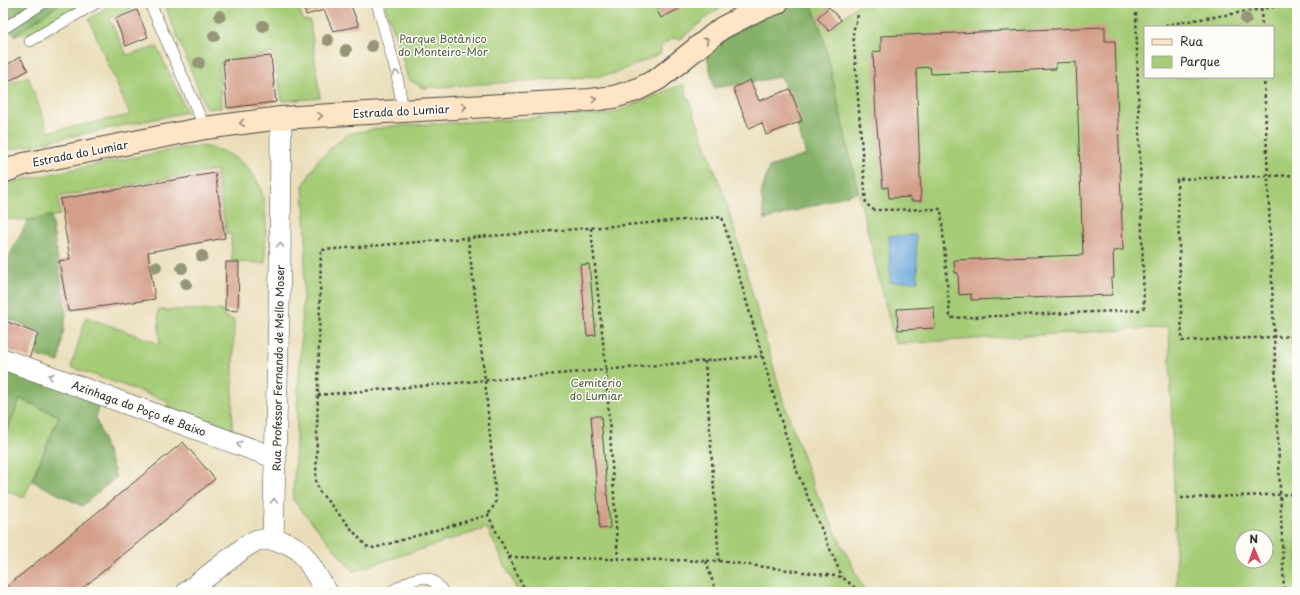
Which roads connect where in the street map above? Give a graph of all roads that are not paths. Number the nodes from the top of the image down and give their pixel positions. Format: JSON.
{"nodes":[{"id":1,"x":42,"y":3,"type":"edge"},
{"id":2,"x":96,"y":3,"type":"edge"},
{"id":3,"x":150,"y":3,"type":"edge"},
{"id":4,"x":377,"y":3,"type":"edge"},
{"id":5,"x":777,"y":3,"type":"edge"},
{"id":6,"x":3,"y":29,"type":"edge"},
{"id":7,"x":30,"y":41,"type":"dead end"},
{"id":8,"x":403,"y":111,"type":"junction"},
{"id":9,"x":281,"y":118,"type":"junction"},
{"id":10,"x":205,"y":128,"type":"junction"},
{"id":11,"x":3,"y":172,"type":"edge"},
{"id":12,"x":3,"y":359,"type":"edge"},
{"id":13,"x":276,"y":458,"type":"junction"},
{"id":14,"x":273,"y":540,"type":"junction"},
{"id":15,"x":187,"y":592,"type":"edge"},
{"id":16,"x":327,"y":592,"type":"edge"},
{"id":17,"x":391,"y":592,"type":"edge"},
{"id":18,"x":443,"y":592,"type":"edge"}],
"edges":[{"from":1,"to":6,"type":"lane"},
{"from":2,"to":7,"type":"lane"},
{"from":3,"to":10,"type":"lane"},
{"from":8,"to":4,"type":"lane","one_way":true},
{"from":8,"to":5,"type":"street","name":"Estrada do Lumiar","one_way":true},
{"from":9,"to":8,"type":"street","name":"Estrada do Lumiar","one_way":true},
{"from":9,"to":10,"type":"street","name":"Estrada do Lumiar","one_way":true},
{"from":13,"to":9,"type":"street","name":"Rua Professor Fernando de Mello Moser","one_way":true},
{"from":10,"to":11,"type":"street","name":"Estrada do Lumiar"},
{"from":13,"to":12,"type":"street","name":"Azinhaga do Poço de Baixo","one_way":true},
{"from":14,"to":13,"type":"street","name":"Rua Professor Fernando de Mello Moser","one_way":true},
{"from":14,"to":15,"type":"street"},
{"from":14,"to":16,"type":"street"},
{"from":17,"to":18,"type":"lane"}]}
